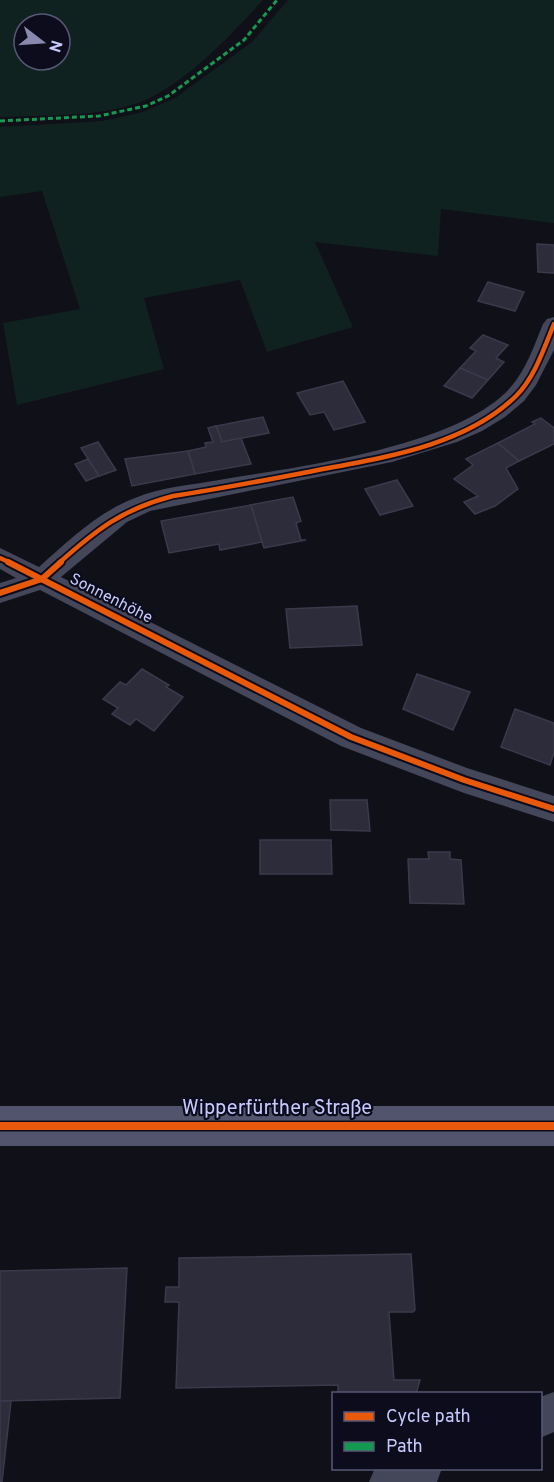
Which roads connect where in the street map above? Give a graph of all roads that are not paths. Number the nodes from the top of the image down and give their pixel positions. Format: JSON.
{"nodes":[{"id":1,"x":554,"y":324,"type":"edge"},
{"id":2,"x":0,"y":558,"type":"edge"},
{"id":3,"x":42,"y":579,"type":"junction"},
{"id":4,"x":0,"y":593,"type":"edge"},
{"id":5,"x":554,"y":809,"type":"edge"},
{"id":6,"x":0,"y":1126,"type":"edge"},
{"id":7,"x":554,"y":1126,"type":"edge"},
{"id":8,"x":417,"y":1470,"type":"edge"},
{"id":9,"x":390,"y":1482,"type":"edge"}],
"edges":[{"from":1,"to":3,"type":"street","name":"Sonnenhöhe"},
{"from":2,"to":3,"type":"street"},
{"from":3,"to":4,"type":"street"},
{"from":3,"to":5,"type":"street","name":"Sonnenhöhe"},
{"from":6,"to":7,"type":"main road","name":"Wipperfürther Straße"},
{"from":8,"to":9,"type":"street"}]}
